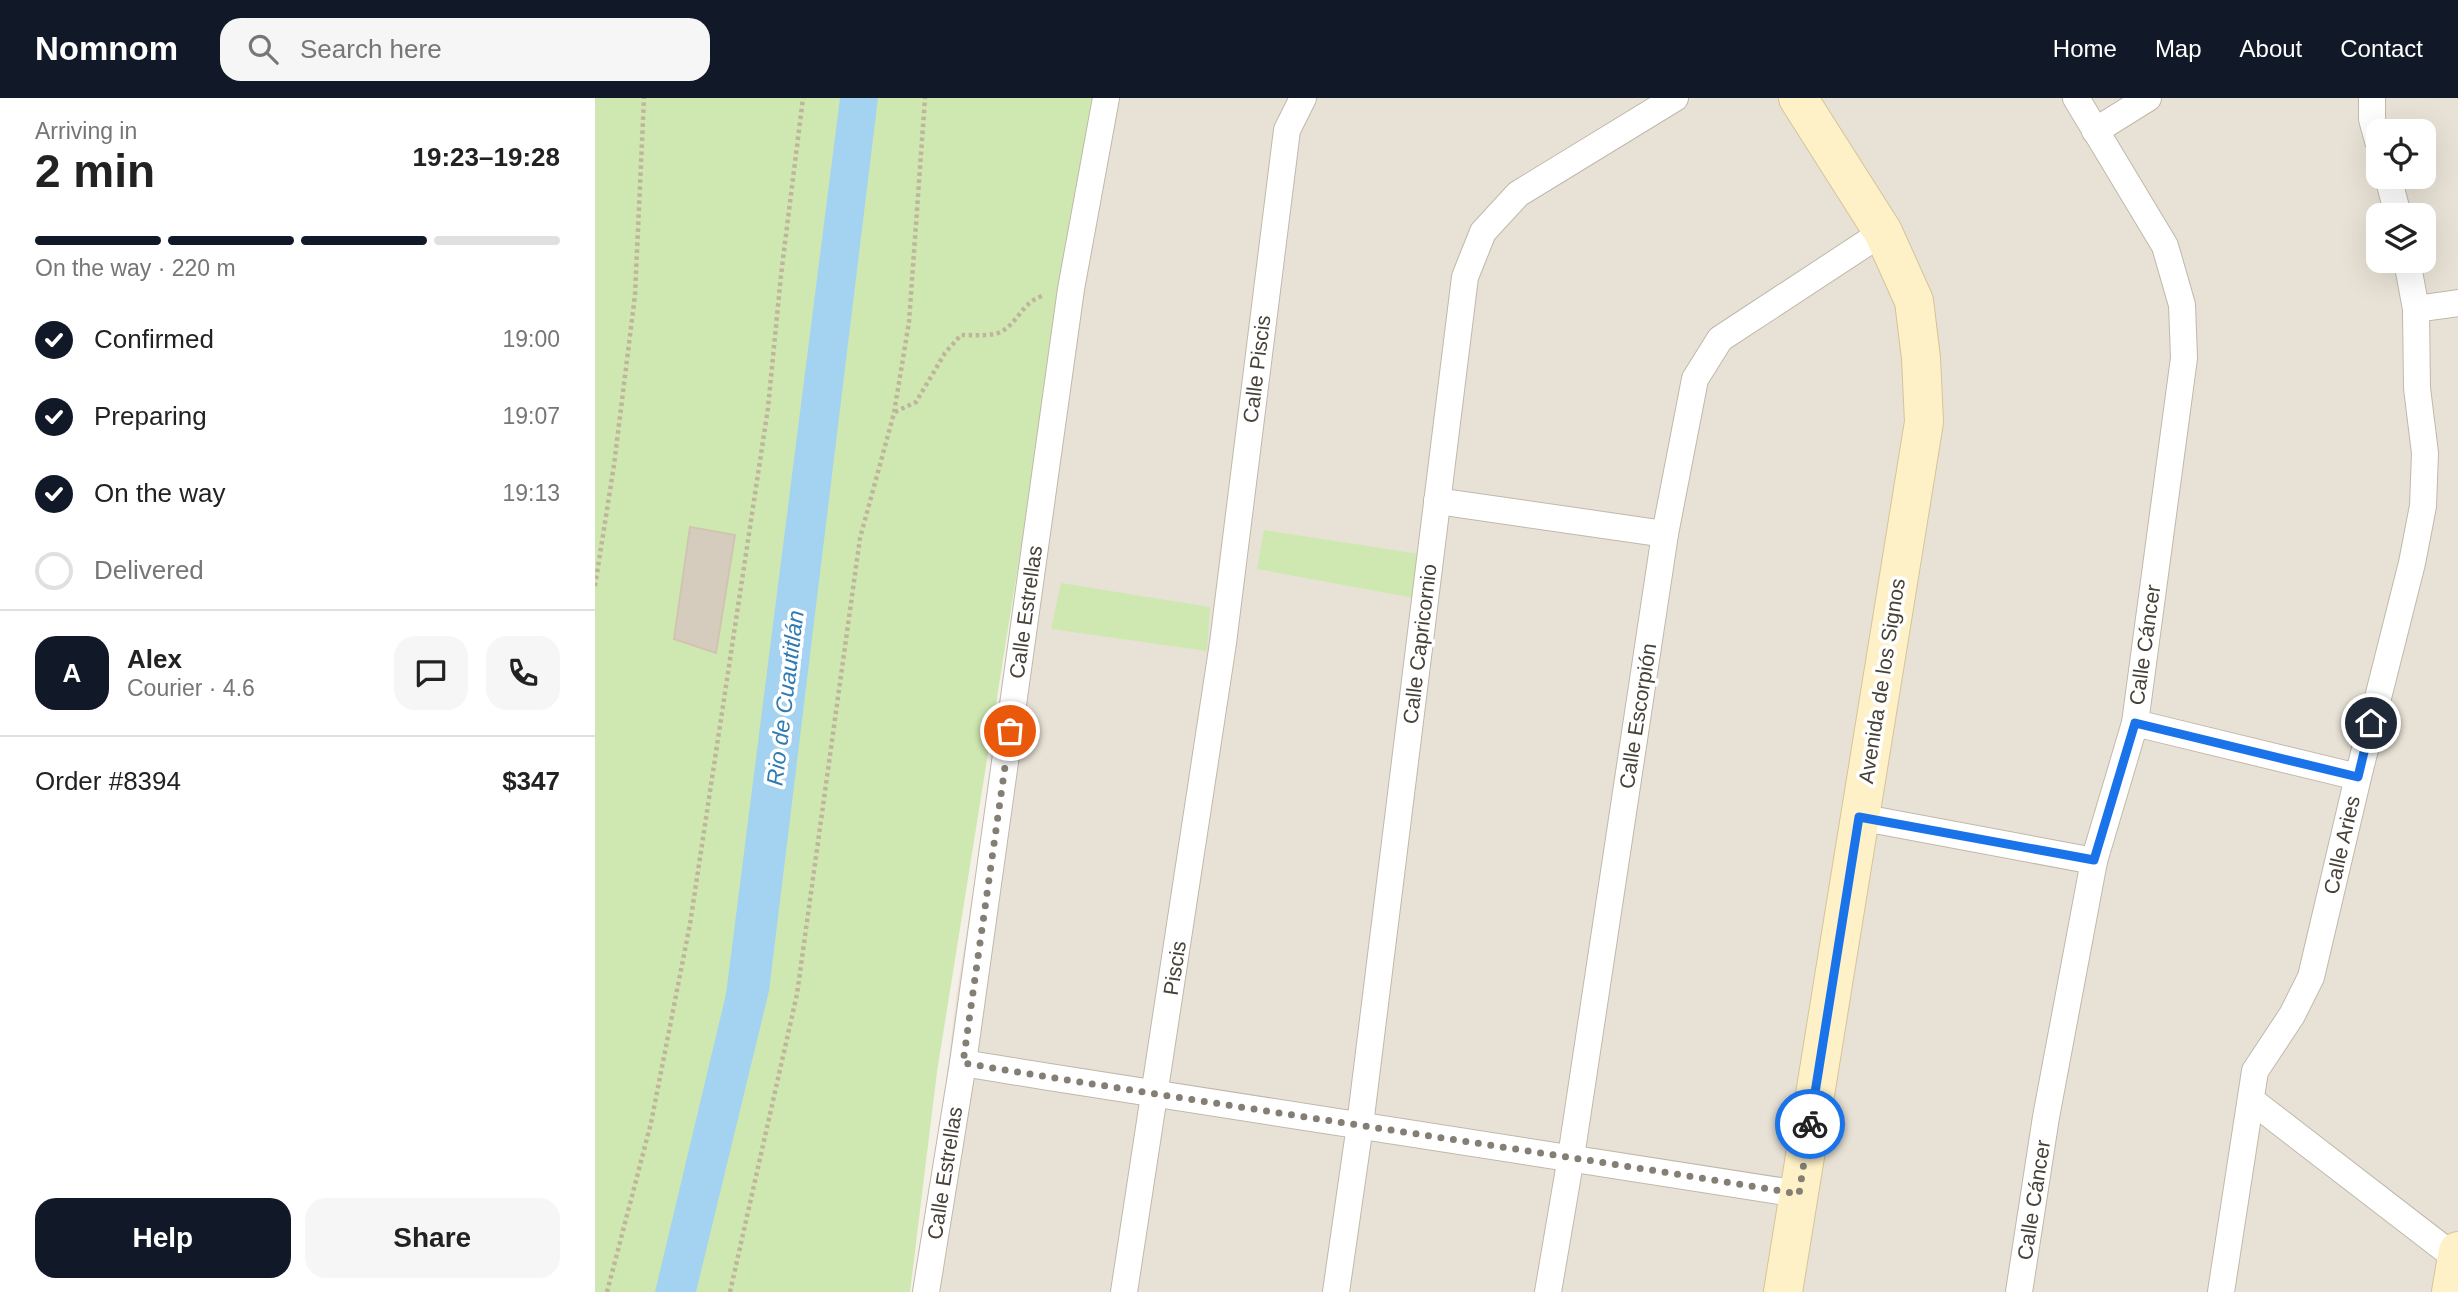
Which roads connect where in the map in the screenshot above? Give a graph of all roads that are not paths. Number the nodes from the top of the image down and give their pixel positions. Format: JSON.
{"nodes":[{"id":1,"x":1106,"y":98,"type":"edge"},
{"id":2,"x":1303,"y":98,"type":"edge"},
{"id":3,"x":1675,"y":98,"type":"edge"},
{"id":4,"x":1798,"y":98,"type":"edge"},
{"id":5,"x":2076,"y":98,"type":"edge"},
{"id":6,"x":2148,"y":98,"type":"edge"},
{"id":7,"x":2354,"y":98,"type":"edge"},
{"id":8,"x":2374,"y":119,"type":"edge"},
{"id":9,"x":2095,"y":131,"type":"junction"},
{"id":10,"x":1883,"y":232,"type":"junction"},
{"id":11,"x":2409,"y":273,"type":"edge"},
{"id":12,"x":2458,"y":303,"type":"edge"},
{"id":13,"x":2416,"y":309,"type":"junction"},
{"id":14,"x":1437,"y":501,"type":"junction"},
{"id":15,"x":1665,"y":534,"type":"junction"},
{"id":16,"x":1223,"y":643,"type":"joint"},
{"id":17,"x":2135,"y":723,"type":"junction"},
{"id":18,"x":2358,"y":777,"type":"junction"},
{"id":19,"x":1859,"y":817,"type":"junction"},
{"id":20,"x":2094,"y":860,"type":"junction"},
{"id":21,"x":963,"y":1063,"type":"junction"},
{"id":22,"x":1156,"y":1095,"type":"junction"},
{"id":23,"x":2251,"y":1100,"type":"junction"},
{"id":24,"x":1360,"y":1125,"type":"junction"},
{"id":25,"x":1571,"y":1157,"type":"junction"},
{"id":26,"x":1799,"y":1194,"type":"junction"},
{"id":27,"x":2455,"y":1267,"type":"edge"},
{"id":28,"x":926,"y":1292,"type":"edge"},
{"id":29,"x":1124,"y":1292,"type":"edge"},
{"id":30,"x":1336,"y":1292,"type":"edge"},
{"id":31,"x":1548,"y":1292,"type":"edge"},
{"id":32,"x":1783,"y":1292,"type":"edge"},
{"id":33,"x":2019,"y":1292,"type":"edge"},
{"id":34,"x":2221,"y":1292,"type":"edge"}],
"edges":[{"from":1,"to":21,"type":"street","name":"Calle Estrellas"},
{"from":2,"to":16,"type":"street","name":"Calle Piscis"},
{"from":3,"to":14,"type":"street","name":"Calle Capricornio"},
{"from":4,"to":10,"type":"street","name":"Avenida de los Signos"},
{"from":5,"to":9,"type":"street","name":"Calle Cáncer"},
{"from":6,"to":9,"type":"street"},
{"from":7,"to":8,"type":"street"},
{"from":9,"to":17,"type":"street","name":"Calle Cáncer"},
{"from":10,"to":15,"type":"street","name":"Calle Escorpión"},
{"from":10,"to":19,"type":"street","name":"Avenida de los Signos"},
{"from":11,"to":13,"type":"street","name":"Calle Aries"},
{"from":12,"to":13,"type":"street"},
{"from":13,"to":18,"type":"street","name":"Calle Aries"},
{"from":14,"to":15,"type":"street"},
{"from":14,"to":24,"type":"street","name":"Calle Capricornio"},
{"from":15,"to":25,"type":"street","name":"Calle Escorpión"},
{"from":16,"to":22,"type":"street","name":"Piscis"},
{"from":17,"to":18,"type":"street"},
{"from":17,"to":20,"type":"street","name":"Calle Cáncer"},
{"from":18,"to":23,"type":"street","name":"Calle Aries"},
{"from":19,"to":20,"type":"street"},
{"from":19,"to":26,"type":"street","name":"Avenida de los Signos"},
{"from":20,"to":33,"type":"street","name":"Calle Cáncer"},
{"from":21,"to":22,"type":"street"},
{"from":21,"to":28,"type":"street","name":"Calle Estrellas"},
{"from":22,"to":24,"type":"street"},
{"from":22,"to":29,"type":"street","name":"Piscis"},
{"from":23,"to":27,"type":"street"},
{"from":23,"to":34,"type":"street","name":"Calle Aries"},
{"from":24,"to":25,"type":"street"},
{"from":24,"to":30,"type":"street","name":"Calle Capricornio"},
{"from":25,"to":26,"type":"street"},
{"from":25,"to":31,"type":"street","name":"Calle Escorpión"},
{"from":26,"to":32,"type":"street","name":"Avenida de los Signos"}]}
